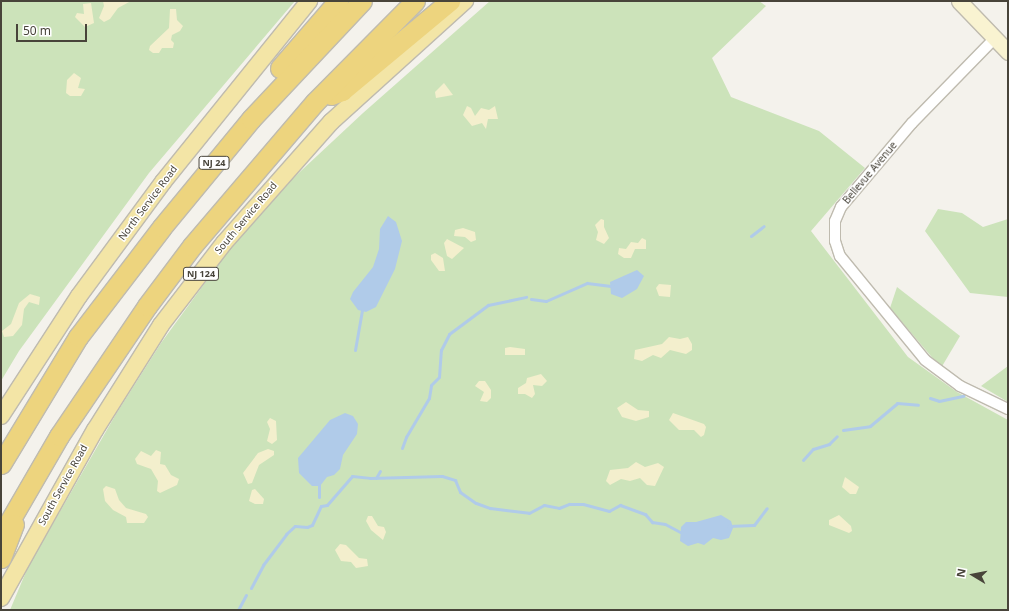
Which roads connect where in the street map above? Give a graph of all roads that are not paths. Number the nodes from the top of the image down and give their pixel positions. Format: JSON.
{"nodes":[{"id":1,"x":309,"y":1,"type":"edge"},
{"id":2,"x":338,"y":1,"type":"edge"},
{"id":3,"x":362,"y":1,"type":"edge"},
{"id":4,"x":415,"y":1,"type":"edge"},
{"id":5,"x":450,"y":1,"type":"edge"},
{"id":6,"x":465,"y":1,"type":"edge"},
{"id":7,"x":959,"y":1,"type":"edge"},
{"id":8,"x":995,"y":38,"type":"junction"},
{"id":9,"x":1008,"y":52,"type":"edge"},
{"id":10,"x":314,"y":102,"type":"junction"},
{"id":11,"x":162,"y":227,"type":"junction"},
{"id":12,"x":1008,"y":409,"type":"edge"},
{"id":13,"x":1,"y":416,"type":"edge"},
{"id":14,"x":1,"y":464,"type":"edge"},
{"id":15,"x":19,"y":506,"type":"junction"},
{"id":16,"x":1,"y":536,"type":"edge"},
{"id":17,"x":1,"y":558,"type":"edge"},
{"id":18,"x":1,"y":598,"type":"edge"}],
"edges":[{"from":1,"to":13,"type":"main road","name":"North Service Road"},
{"from":2,"to":11,"type":"highway"},
{"from":3,"to":11,"type":"highway","number":"NJ 24"},
{"from":4,"to":10,"type":"highway"},
{"from":5,"to":10,"type":"highway"},
{"from":6,"to":18,"type":"main road","name":"South Service Road","number":"NJ 124"},
{"from":7,"to":8,"type":"street"},
{"from":8,"to":9,"type":"street"},
{"from":8,"to":12,"type":"street","name":"Bellevue Avenue"},
{"from":10,"to":15,"type":"highway"},
{"from":11,"to":14,"type":"highway","number":"NJ 24"},
{"from":15,"to":16,"type":"highway"},
{"from":15,"to":17,"type":"highway"}]}
